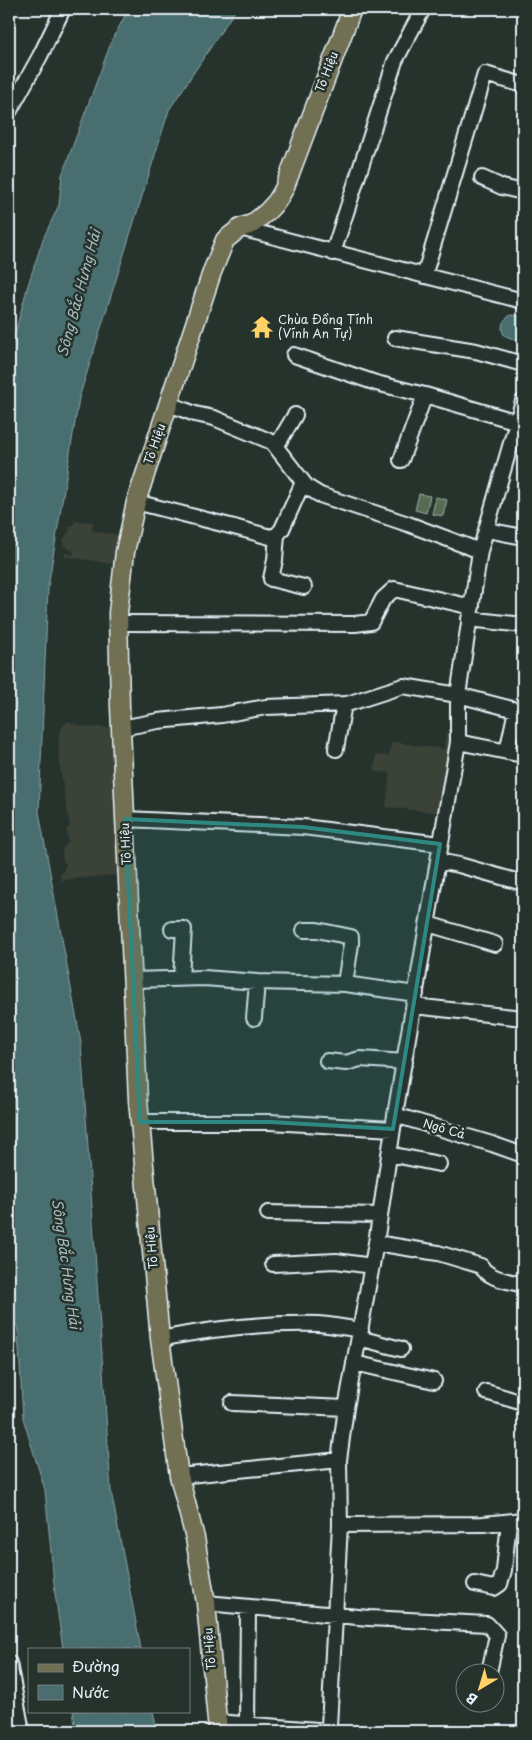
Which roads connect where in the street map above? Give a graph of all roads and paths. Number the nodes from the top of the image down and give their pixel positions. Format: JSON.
{"nodes":[{"id":1,"x":63,"y":9,"type":"edge"},
{"id":2,"x":352,"y":9,"type":"edge"},
{"id":3,"x":423,"y":9,"type":"edge"},
{"id":4,"x":523,"y":85,"type":"edge"},
{"id":5,"x":9,"y":112,"type":"edge"},
{"id":6,"x":482,"y":178,"type":"dead end"},
{"id":7,"x":523,"y":192,"type":"edge"},
{"id":8,"x":240,"y":228,"type":"junction"},
{"id":9,"x":333,"y":253,"type":"junction"},
{"id":10,"x":424,"y":276,"type":"junction"},
{"id":11,"x":523,"y":301,"type":"edge"},
{"id":12,"x":395,"y":338,"type":"dead end"},
{"id":13,"x":294,"y":356,"type":"dead end"},
{"id":14,"x":523,"y":364,"type":"edge"},
{"id":15,"x":425,"y":395,"type":"junction"},
{"id":16,"x":523,"y":401,"type":"edge"},
{"id":17,"x":169,"y":404,"type":"junction"},
{"id":18,"x":295,"y":415,"type":"dead end"},
{"id":19,"x":518,"y":422,"type":"junction"},
{"id":20,"x":276,"y":447,"type":"junction"},
{"id":21,"x":400,"y":460,"type":"dead end"},
{"id":22,"x":303,"y":482,"type":"junction"},
{"id":23,"x":136,"y":502,"type":"junction"},
{"id":24,"x":487,"y":530,"type":"junction"},
{"id":25,"x":277,"y":535,"type":"junction"},
{"id":26,"x":523,"y":537,"type":"edge"},
{"id":27,"x":480,"y":551,"type":"junction"},
{"id":28,"x":304,"y":587,"type":"dead end"},
{"id":29,"x":470,"y":613,"type":"junction"},
{"id":30,"x":119,"y":623,"type":"junction"},
{"id":31,"x":523,"y":625,"type":"edge"},
{"id":32,"x":458,"y":695,"type":"junction"},
{"id":33,"x":344,"y":704,"type":"junction"},
{"id":34,"x":121,"y":728,"type":"junction"},
{"id":35,"x":458,"y":742,"type":"junction"},
{"id":36,"x":336,"y":749,"type":"dead end"},
{"id":37,"x":507,"y":752,"type":"junction"},
{"id":38,"x":523,"y":755,"type":"edge"},
{"id":39,"x":125,"y":819,"type":"junction"},
{"id":40,"x":440,"y":844,"type":"junction"},
{"id":41,"x":438,"y":861,"type":"junction"},
{"id":42,"x":523,"y":882,"type":"edge"},
{"id":43,"x":428,"y":924,"type":"junction"},
{"id":44,"x":172,"y":929,"type":"dead end"},
{"id":45,"x":304,"y":930,"type":"dead end"},
{"id":46,"x":495,"y":944,"type":"dead end"},
{"id":47,"x":181,"y":978,"type":"junction"},
{"id":48,"x":132,"y":980,"type":"junction"},
{"id":49,"x":257,"y":982,"type":"junction"},
{"id":50,"x":345,"y":984,"type":"junction"},
{"id":51,"x":415,"y":1000,"type":"junction"},
{"id":52,"x":254,"y":1018,"type":"dead end"},
{"id":53,"x":523,"y":1018,"type":"edge"},
{"id":54,"x":327,"y":1060,"type":"dead end"},
{"id":55,"x":405,"y":1062,"type":"junction"},
{"id":56,"x":140,"y":1122,"type":"junction"},
{"id":57,"x":394,"y":1122,"type":"junction"},
{"id":58,"x":389,"y":1154,"type":"junction"},
{"id":59,"x":523,"y":1154,"type":"edge"},
{"id":60,"x":439,"y":1164,"type":"dead end"},
{"id":61,"x":268,"y":1213,"type":"dead end"},
{"id":62,"x":380,"y":1215,"type":"junction"},
{"id":63,"x":376,"y":1243,"type":"junction"},
{"id":64,"x":273,"y":1264,"type":"dead end"},
{"id":65,"x":372,"y":1266,"type":"junction"},
{"id":66,"x":523,"y":1285,"type":"edge"},
{"id":67,"x":360,"y":1334,"type":"junction"},
{"id":68,"x":160,"y":1339,"type":"junction"},
{"id":69,"x":402,"y":1349,"type":"dead end"},
{"id":70,"x":354,"y":1363,"type":"junction"},
{"id":71,"x":434,"y":1381,"type":"dead end"},
{"id":72,"x":486,"y":1392,"type":"dead end"},
{"id":73,"x":232,"y":1403,"type":"dead end"},
{"id":74,"x":523,"y":1403,"type":"edge"},
{"id":75,"x":346,"y":1408,"type":"junction"},
{"id":76,"x":339,"y":1460,"type":"junction"},
{"id":77,"x":179,"y":1476,"type":"junction"},
{"id":78,"x":523,"y":1520,"type":"edge"},
{"id":79,"x":509,"y":1522,"type":"junction"},
{"id":80,"x":340,"y":1525,"type":"junction"},
{"id":81,"x":475,"y":1584,"type":"dead end"},
{"id":82,"x":206,"y":1603,"type":"junction"},
{"id":83,"x":248,"y":1607,"type":"junction"},
{"id":84,"x":336,"y":1616,"type":"junction"},
{"id":85,"x":491,"y":1662,"type":"edge"},
{"id":86,"x":9,"y":1664,"type":"edge"},
{"id":87,"x":247,"y":1725,"type":"junction"},
{"id":88,"x":218,"y":1727,"type":"edge"},
{"id":89,"x":22,"y":1731,"type":"edge"},
{"id":90,"x":330,"y":1731,"type":"edge"}],
"edges":[{"from":1,"to":5,"type":"street"},
{"from":2,"to":8,"type":"main road","name":"Tô Hiệu"},
{"from":3,"to":9,"type":"street"},
{"from":4,"to":10,"type":"street"},
{"from":6,"to":7,"type":"street"},
{"from":8,"to":9,"type":"street"},
{"from":8,"to":17,"type":"main road","name":"Tô Hiệu"},
{"from":9,"to":10,"type":"street"},
{"from":10,"to":11,"type":"street"},
{"from":12,"to":14,"type":"street"},
{"from":13,"to":15,"type":"street"},
{"from":15,"to":19,"type":"street"},
{"from":15,"to":21,"type":"street"},
{"from":16,"to":19,"type":"street"},
{"from":17,"to":20,"type":"street"},
{"from":17,"to":23,"type":"main road","name":"Tô Hiệu"},
{"from":18,"to":20,"type":"street"},
{"from":19,"to":24,"type":"street"},
{"from":20,"to":22,"type":"street"},
{"from":22,"to":25,"type":"street"},
{"from":22,"to":27,"type":"street"},
{"from":23,"to":25,"type":"street"},
{"from":23,"to":30,"type":"main road","name":"Tô Hiệu"},
{"from":24,"to":26,"type":"street"},
{"from":24,"to":27,"type":"street"},
{"from":25,"to":28,"type":"street"},
{"from":27,"to":29,"type":"street"},
{"from":29,"to":30,"type":"street"},
{"from":29,"to":31,"type":"street"},
{"from":29,"to":32,"type":"street"},
{"from":30,"to":34,"type":"main road","name":"Tô Hiệu"},
{"from":32,"to":33,"type":"street"},
{"from":32,"to":35,"type":"street"},
{"from":32,"to":37,"type":"street"},
{"from":33,"to":34,"type":"street"},
{"from":33,"to":36,"type":"street"},
{"from":34,"to":39,"type":"main road","name":"Tô Hiệu"},
{"from":35,"to":37,"type":"street"},
{"from":35,"to":40,"type":"street"},
{"from":37,"to":38,"type":"street"},
{"from":39,"to":40,"type":"street"},
{"from":39,"to":48,"type":"main road","name":"Tô Hiệu"},
{"from":40,"to":41,"type":"street"},
{"from":41,"to":42,"type":"street"},
{"from":41,"to":43,"type":"street"},
{"from":43,"to":46,"type":"street"},
{"from":43,"to":51,"type":"street"},
{"from":44,"to":47,"type":"street"},
{"from":45,"to":50,"type":"street"},
{"from":47,"to":48,"type":"street"},
{"from":47,"to":49,"type":"street"},
{"from":48,"to":56,"type":"main road","name":"Tô Hiệu"},
{"from":49,"to":50,"type":"street"},
{"from":49,"to":52,"type":"street"},
{"from":50,"to":51,"type":"street"},
{"from":51,"to":53,"type":"street"},
{"from":51,"to":55,"type":"street"},
{"from":54,"to":55,"type":"street"},
{"from":55,"to":57,"type":"street"},
{"from":56,"to":57,"type":"street","name":"Ngõ Cả"},
{"from":56,"to":68,"type":"main road","name":"Tô Hiệu"},
{"from":57,"to":58,"type":"street"},
{"from":57,"to":59,"type":"street","name":"Ngõ Cả"},
{"from":58,"to":60,"type":"street"},
{"from":58,"to":62,"type":"street"},
{"from":61,"to":62,"type":"street"},
{"from":62,"to":63,"type":"street"},
{"from":63,"to":65,"type":"street"},
{"from":63,"to":66,"type":"street"},
{"from":64,"to":65,"type":"street"},
{"from":65,"to":67,"type":"street"},
{"from":67,"to":68,"type":"street"},
{"from":67,"to":69,"type":"street"},
{"from":67,"to":70,"type":"street"},
{"from":68,"to":77,"type":"main road","name":"Tô Hiệu"},
{"from":70,"to":71,"type":"street"},
{"from":70,"to":75,"type":"street"},
{"from":72,"to":74,"type":"street"},
{"from":73,"to":75,"type":"street"},
{"from":75,"to":76,"type":"street"},
{"from":76,"to":77,"type":"street"},
{"from":76,"to":80,"type":"street"},
{"from":77,"to":82,"type":"main road","name":"Tô Hiệu"},
{"from":78,"to":79,"type":"street"},
{"from":79,"to":80,"type":"street"},
{"from":79,"to":81,"type":"street"},
{"from":80,"to":84,"type":"street"},
{"from":82,"to":83,"type":"street"},
{"from":82,"to":88,"type":"main road","name":"Tô Hiệu"},
{"from":83,"to":84,"type":"street"},
{"from":83,"to":87,"type":"street"},
{"from":84,"to":85,"type":"street"},
{"from":84,"to":90,"type":"street"},
{"from":86,"to":89,"type":"street"},
{"from":87,"to":88,"type":"street"},
{"from":87,"to":90,"type":"street"}]}
